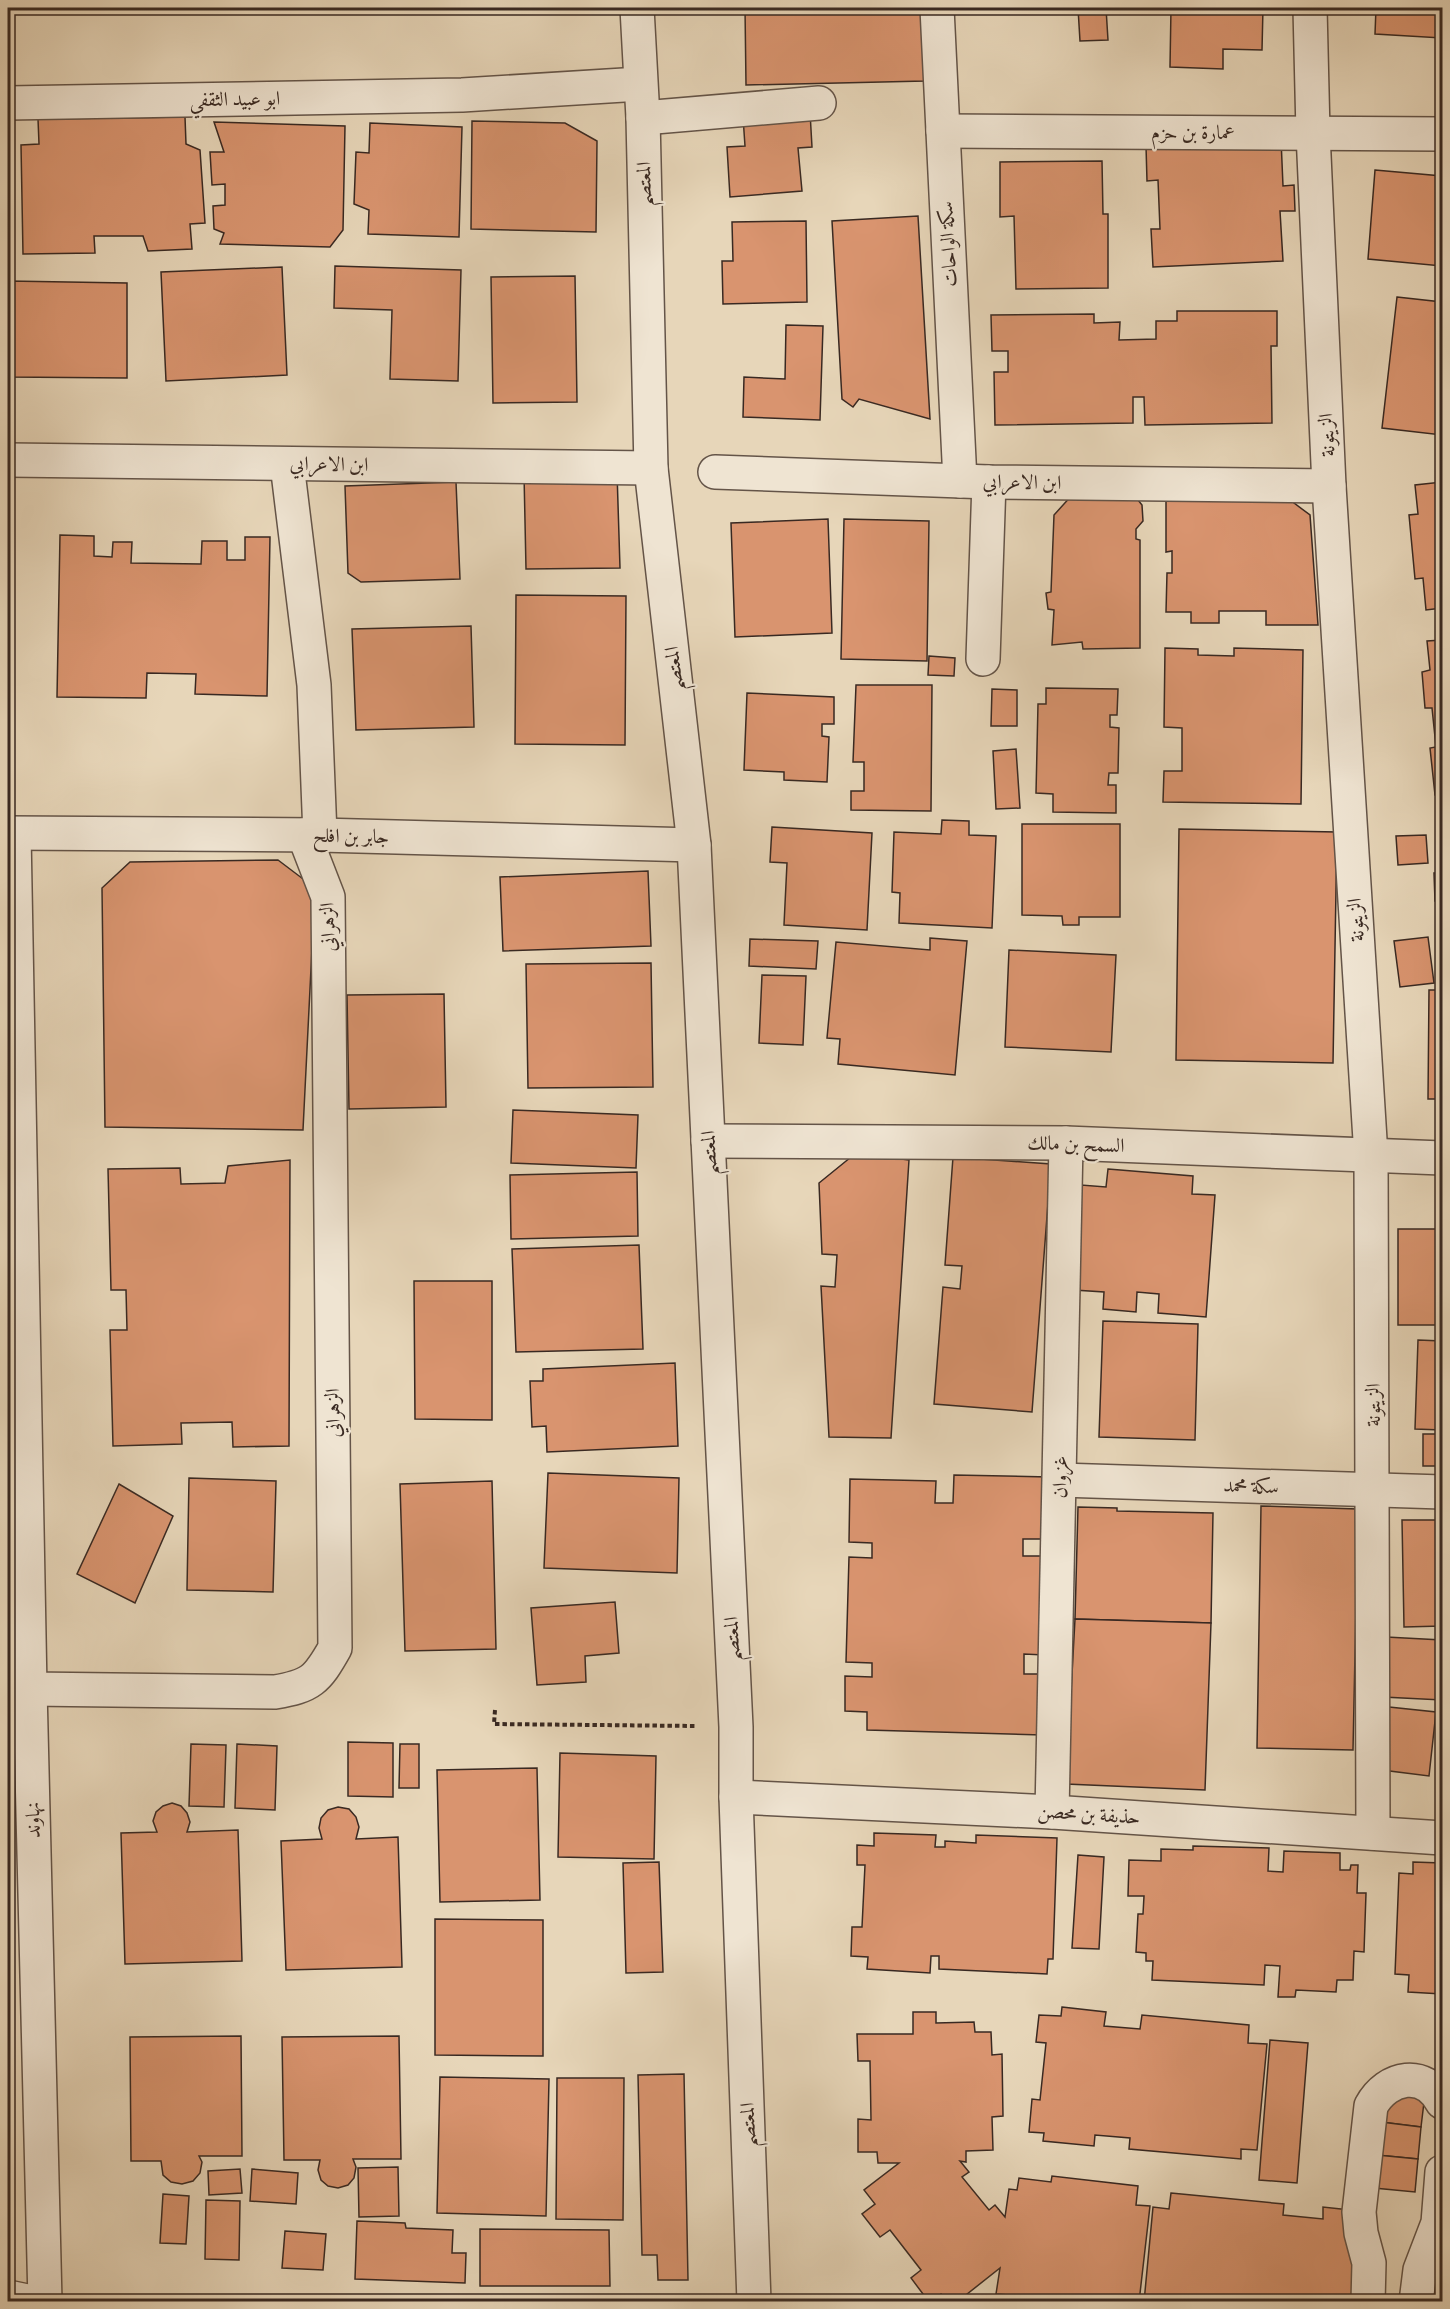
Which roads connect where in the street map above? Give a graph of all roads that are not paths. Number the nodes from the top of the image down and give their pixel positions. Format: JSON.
{"nodes":[{"id":1,"x":637,"y":8,"type":"edge"},
{"id":2,"x":937,"y":8,"type":"edge"},
{"id":3,"x":1310,"y":8,"type":"edge"},
{"id":4,"x":640,"y":84,"type":"junction"},
{"id":5,"x":8,"y":103,"type":"edge"},
{"id":6,"x":819,"y":103,"type":"dead end"},
{"id":7,"x":643,"y":118,"type":"junction"},
{"id":8,"x":943,"y":131,"type":"junction"},
{"id":9,"x":1313,"y":133,"type":"junction"},
{"id":10,"x":1443,"y":134,"type":"edge"},
{"id":11,"x":8,"y":460,"type":"edge"},
{"id":12,"x":287,"y":464,"type":"junction"},
{"id":13,"x":651,"y":468,"type":"junction"},
{"id":14,"x":715,"y":472,"type":"dead end"},
{"id":15,"x":974,"y":481,"type":"junction"},
{"id":16,"x":1329,"y":486,"type":"junction"},
{"id":17,"x":983,"y":659,"type":"dead end"},
{"id":18,"x":11,"y":833,"type":"edge"},
{"id":19,"x":312,"y":835,"type":"junction"},
{"id":20,"x":694,"y":845,"type":"junction"},
{"id":21,"x":708,"y":1140,"type":"junction"},
{"id":22,"x":1066,"y":1143,"type":"junction"},
{"id":23,"x":1371,"y":1155,"type":"junction"},
{"id":24,"x":1443,"y":1158,"type":"edge"},
{"id":25,"x":17,"y":1469,"type":"edge"},
{"id":26,"x":1060,"y":1480,"type":"junction"},
{"id":27,"x":1374,"y":1490,"type":"junction"},
{"id":28,"x":1443,"y":1492,"type":"edge"},
{"id":29,"x":19,"y":1688,"type":"edge"},
{"id":30,"x":736,"y":1797,"type":"junction"},
{"id":31,"x":1052,"y":1812,"type":"junction"},
{"id":32,"x":1373,"y":1833,"type":"junction"},
{"id":33,"x":1443,"y":1838,"type":"edge"},
{"id":34,"x":1443,"y":2102,"type":"edge"},
{"id":35,"x":1443,"y":2172,"type":"edge"},
{"id":36,"x":8,"y":2296,"type":"edge"},
{"id":37,"x":32,"y":2301,"type":"edge"},
{"id":38,"x":45,"y":2301,"type":"edge"},
{"id":39,"x":754,"y":2301,"type":"edge"},
{"id":40,"x":1368,"y":2301,"type":"edge"},
{"id":41,"x":1416,"y":2301,"type":"edge"}],
"edges":[{"from":1,"to":4,"type":"street","name":"المعتصم"},
{"from":2,"to":8,"type":"street","name":"سكة الواحات"},
{"from":3,"to":9,"type":"street","name":"الزيتونة"},
{"from":4,"to":5,"type":"street","name":"ابو عبيد الثقفي"},
{"from":4,"to":7,"type":"street","name":"المعتصم"},
{"from":6,"to":7,"type":"street"},
{"from":7,"to":13,"type":"street","name":"المعتصم"},
{"from":8,"to":9,"type":"street","name":"عمارة بن حزم"},
{"from":8,"to":15,"type":"street","name":"سكة الواحات"},
{"from":9,"to":10,"type":"street","name":"عمارة بن حزم"},
{"from":9,"to":16,"type":"street","name":"الزيتونة"},
{"from":11,"to":12,"type":"street","name":"ابن الاعرابي"},
{"from":12,"to":13,"type":"street","name":"ابن الاعرابي"},
{"from":12,"to":19,"type":"street","name":"الزهراني"},
{"from":13,"to":20,"type":"street","name":"المعتصم"},
{"from":14,"to":15,"type":"street","name":"ابن الاعرابي"},
{"from":15,"to":16,"type":"street","name":"ابن الاعرابي"},
{"from":15,"to":17,"type":"street","name":"سكة الواحات"},
{"from":16,"to":23,"type":"street","name":"الزيتونة"},
{"from":18,"to":19,"type":"street","name":"جابر بن افلح"},
{"from":18,"to":25,"type":"street","name":"نهاوند"},
{"from":19,"to":20,"type":"street","name":"جابر بن افلح"},
{"from":19,"to":29,"type":"street","name":"الزهراني"},
{"from":20,"to":21,"type":"street","name":"المعتصم"},
{"from":21,"to":22,"type":"street","name":"السمح بن مالك"},
{"from":21,"to":30,"type":"street","name":"المعتصم"},
{"from":22,"to":23,"type":"street","name":"السمح بن مالك"},
{"from":22,"to":26,"type":"street","name":"غزوان"},
{"from":23,"to":24,"type":"street","name":"السمح بن مالك"},
{"from":23,"to":27,"type":"street","name":"الزيتونة"},
{"from":25,"to":29,"type":"street","name":"نهاوند"},
{"from":26,"to":27,"type":"street","name":"سكة محمد"},
{"from":26,"to":31,"type":"street","name":"غزوان"},
{"from":27,"to":28,"type":"street","name":"سكة محمد"},
{"from":27,"to":32,"type":"street","name":"الزيتونة"},
{"from":29,"to":38,"type":"street","name":"نهاوند"},
{"from":30,"to":31,"type":"street","name":"حذيفة بن محصن"},
{"from":30,"to":39,"type":"street","name":"المعتصم"},
{"from":31,"to":32,"type":"street","name":"حذيفة بن محصن"},
{"from":32,"to":33,"type":"street","name":"حذيفة بن محصن"},
{"from":34,"to":40,"type":"street"},
{"from":35,"to":41,"type":"street"},
{"from":36,"to":37,"type":"street"}]}
